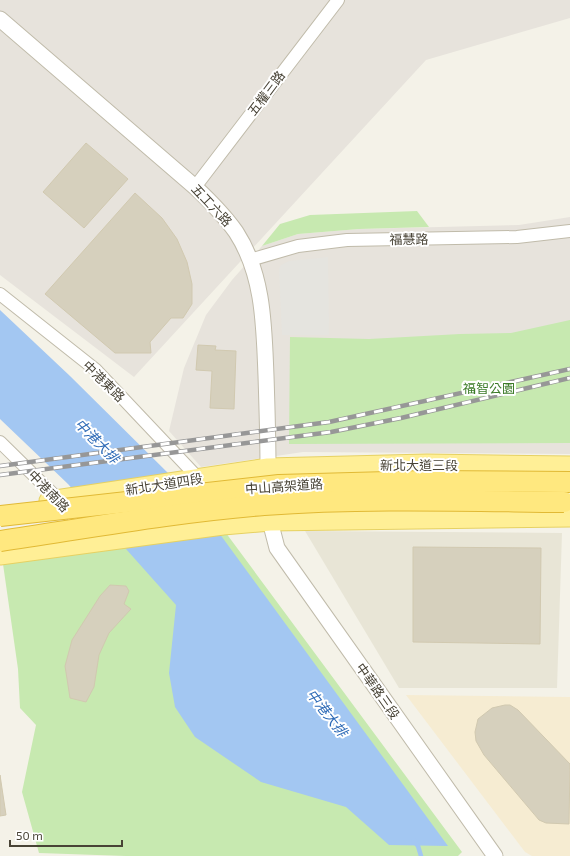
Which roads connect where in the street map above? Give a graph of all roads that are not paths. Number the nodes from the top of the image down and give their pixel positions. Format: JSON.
{"nodes":[{"id":1,"x":338,"y":0,"type":"edge"},
{"id":2,"x":0,"y":19,"type":"edge"},
{"id":3,"x":195,"y":186,"type":"junction"},
{"id":4,"x":570,"y":231,"type":"edge"},
{"id":5,"x":250,"y":260,"type":"junction"},
{"id":6,"x":0,"y":294,"type":"edge"},
{"id":7,"x":0,"y":442,"type":"edge"},
{"id":8,"x":570,"y":466,"type":"edge"},
{"id":9,"x":268,"y":468,"type":"junction"},
{"id":10,"x":199,"y":479,"type":"junction"},
{"id":11,"x":570,"y":482,"type":"edge"},
{"id":12,"x":269,"y":495,"type":"junction"},
{"id":13,"x":243,"y":498,"type":"junction"},
{"id":14,"x":64,"y":500,"type":"junction"},
{"id":15,"x":207,"y":503,"type":"junction"},
{"id":16,"x":568,"y":504,"type":"edge"},
{"id":17,"x":0,"y":507,"type":"edge"},
{"id":18,"x":0,"y":516,"type":"edge"},
{"id":19,"x":76,"y":521,"type":"junction"},
{"id":20,"x":270,"y":521,"type":"junction"},
{"id":21,"x":0,"y":541,"type":"edge"},
{"id":22,"x":99,"y":541,"type":"junction"},
{"id":23,"x":0,"y":555,"type":"edge"},
{"id":24,"x":495,"y":856,"type":"edge"}],
"edges":[{"from":1,"to":3,"type":"street","name":"五權三路"},
{"from":2,"to":3,"type":"street","name":"五工六路"},
{"from":3,"to":5,"type":"street","name":"五工六路"},
{"from":4,"to":5,"type":"street","name":"福慧路"},
{"from":5,"to":9,"type":"street","name":"五工六路"},
{"from":6,"to":10,"type":"street","name":"中港東路"},
{"from":7,"to":14,"type":"street","name":"中港南路"},
{"from":8,"to":9,"type":"main road","name":"新北大道三段"},
{"from":9,"to":10,"type":"main road","name":"新北大道四段"},
{"from":9,"to":12,"type":"street","name":"五工六路"},
{"from":10,"to":14,"type":"main road","name":"新北大道四段"},
{"from":11,"to":18,"type":"highway","name":"中山高架道路","bridge":true},
{"from":12,"to":13,"type":"main road","name":"新北大道四段"},
{"from":12,"to":16,"type":"main road","name":"新北大道三段"},
{"from":12,"to":20,"type":"street","name":"五工六路"},
{"from":13,"to":14,"type":"main road","name":"新北大道四段","bridge":true},
{"from":13,"to":15,"type":"main road","name":"新北大道四段"},
{"from":14,"to":17,"type":"main road","name":"新北大道四段"},
{"from":14,"to":19,"type":"street","name":"中港南路"},
{"from":15,"to":19,"type":"main road","name":"新北大道四段"},
{"from":15,"to":22,"type":"main road","name":"新北大道四段","bridge":true},
{"from":16,"to":20,"type":"main road"},
{"from":16,"to":21,"type":"highway","name":"中山高架道路","bridge":true},
{"from":19,"to":22,"type":"street","name":"中港南路"},
{"from":20,"to":22,"type":"main road","name":"新北大道四段"},
{"from":20,"to":24,"type":"street","name":"中華路三段"},
{"from":22,"to":23,"type":"main road","name":"新北大道四段"}]}
